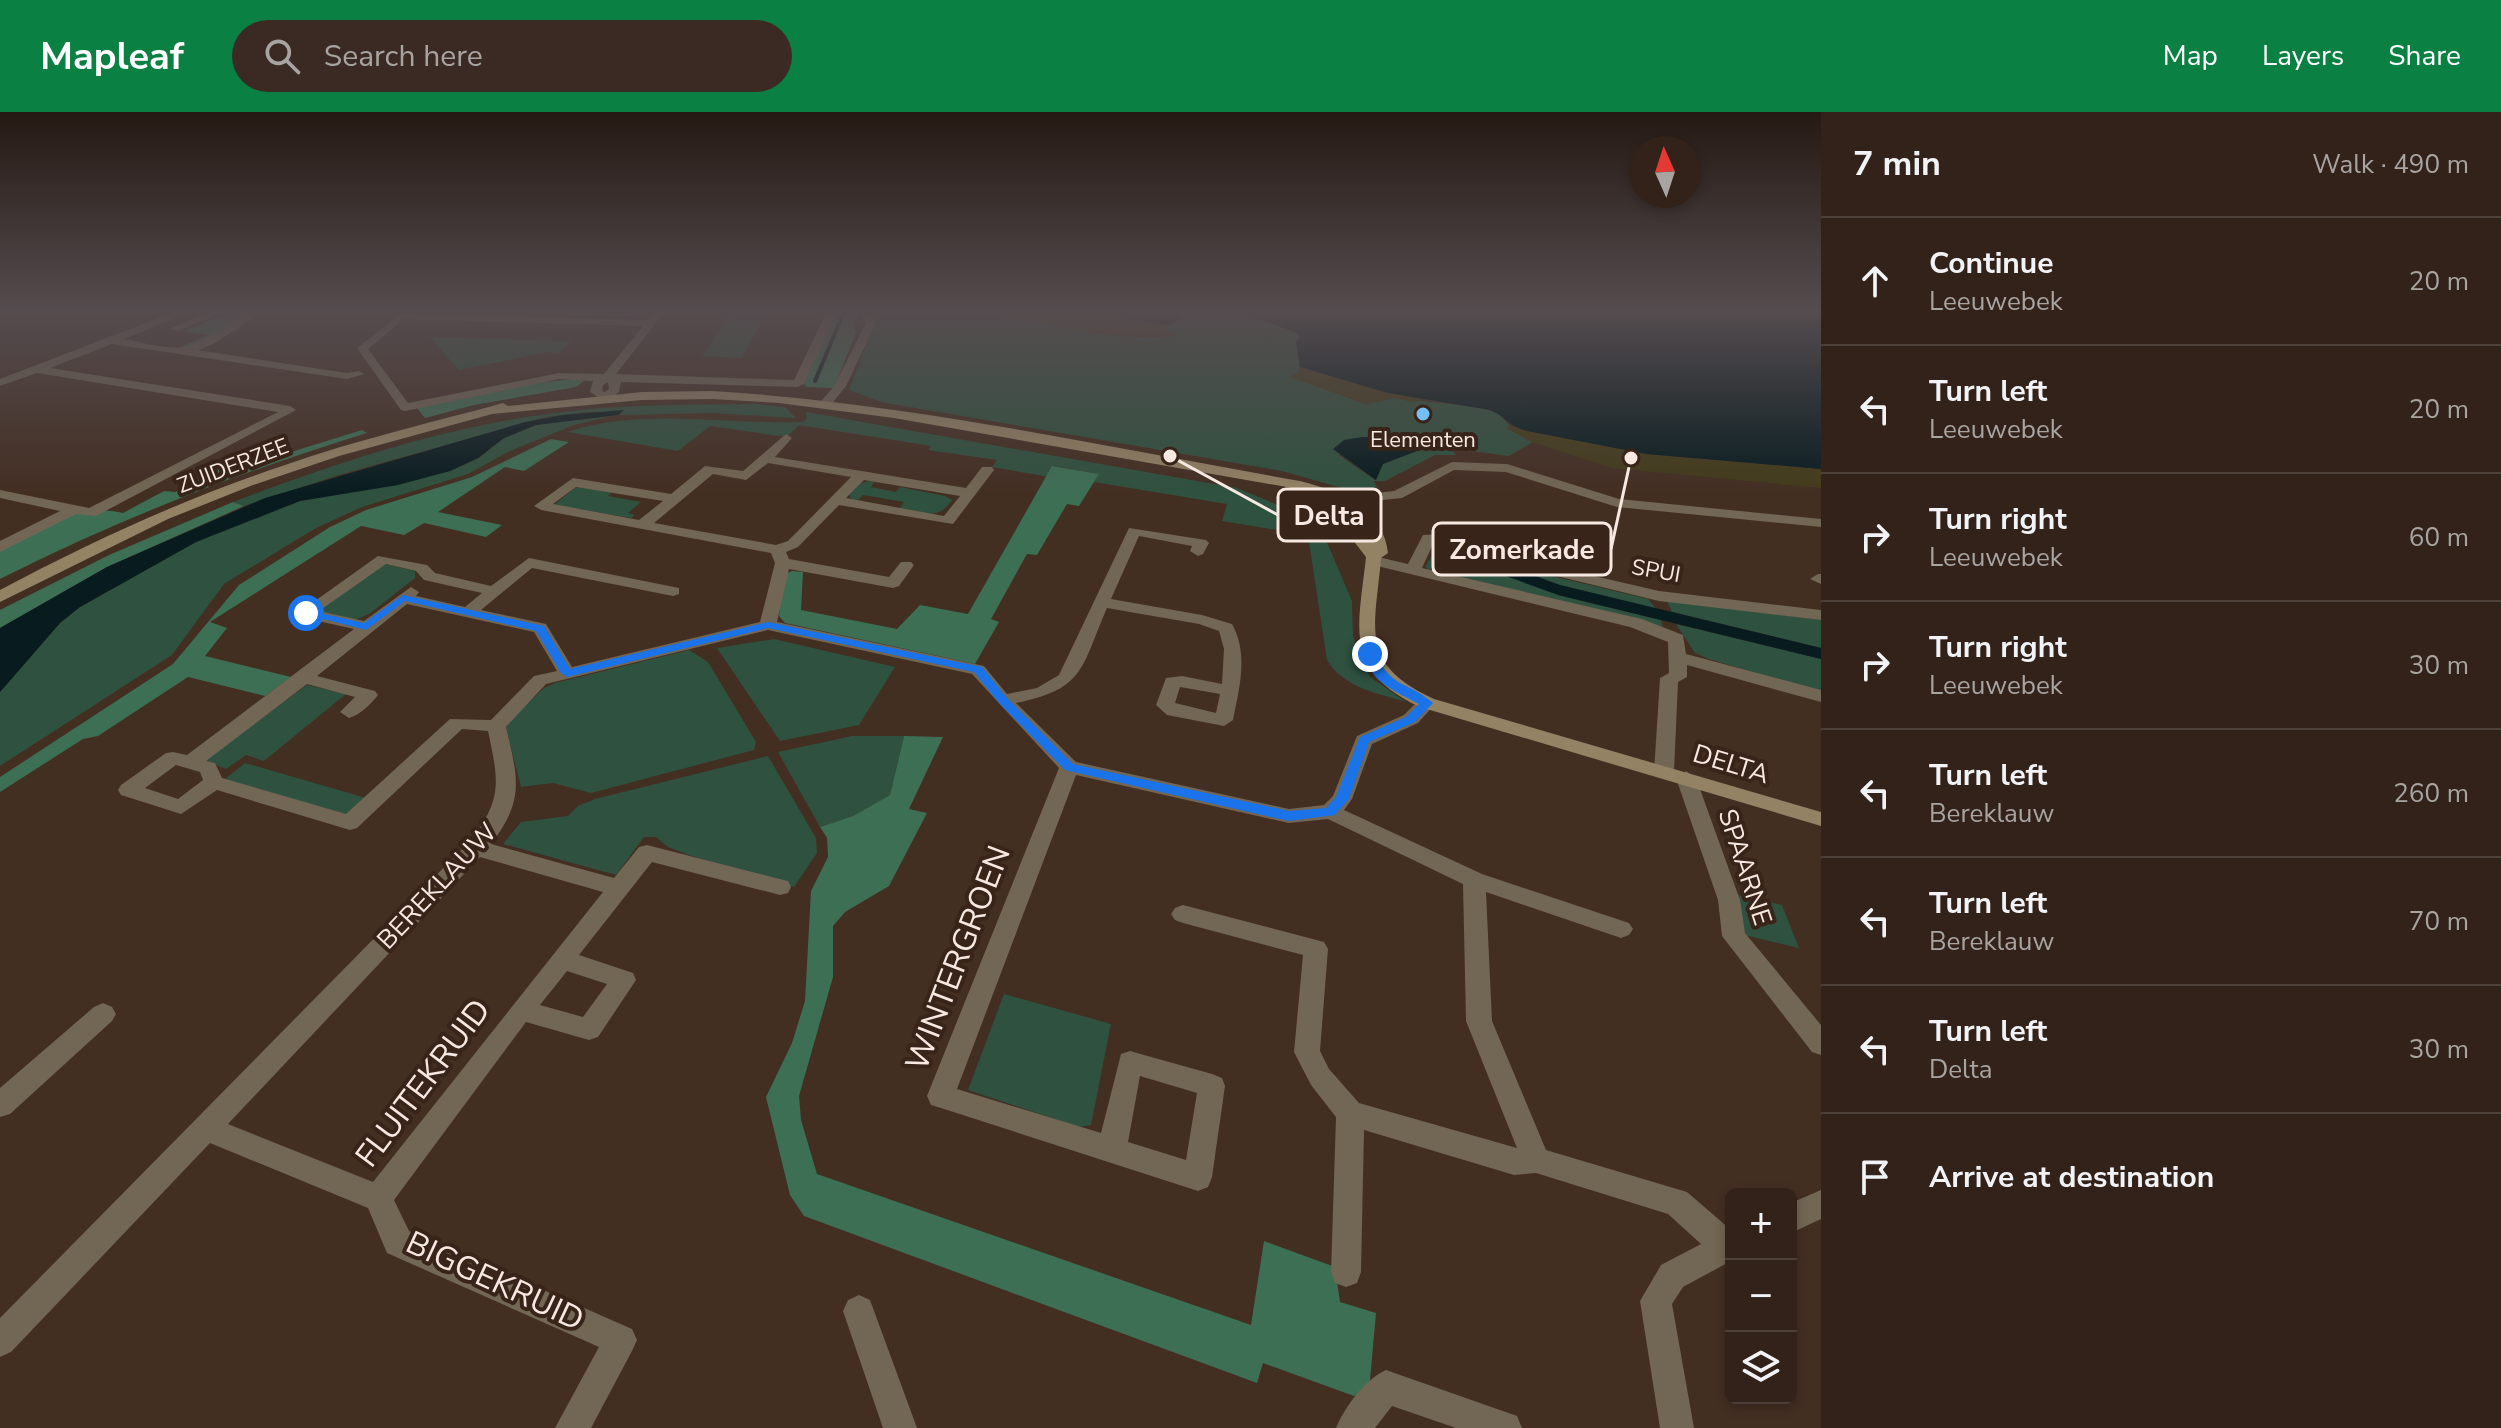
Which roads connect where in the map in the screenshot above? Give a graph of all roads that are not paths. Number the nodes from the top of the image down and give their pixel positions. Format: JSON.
{"nodes":[{"id":1,"x":32,"y":370,"type":"edge"},
{"id":2,"x":45,"y":370,"type":"edge"},
{"id":3,"x":308,"y":370,"type":"edge"},
{"id":4,"x":326,"y":370,"type":"edge"},
{"id":5,"x":377,"y":370,"type":"edge"},
{"id":6,"x":613,"y":370,"type":"edge"},
{"id":7,"x":804,"y":370,"type":"edge"},
{"id":8,"x":848,"y":370,"type":"edge"},
{"id":9,"x":318,"y":372,"type":"junction"},
{"id":10,"x":359,"y":374,"type":"dead end"},
{"id":11,"x":608,"y":377,"type":"junction"},
{"id":12,"x":0,"y":383,"type":"edge"},
{"id":13,"x":605,"y":393,"type":"junction"},
{"id":14,"x":828,"y":402,"type":"junction"},
{"id":15,"x":786,"y":438,"type":"dead end"},
{"id":16,"x":765,"y":459,"type":"junction"},
{"id":17,"x":987,"y":470,"type":"dead end"},
{"id":18,"x":861,"y":475,"type":"junction"},
{"id":19,"x":1249,"y":476,"type":"junction"},
{"id":20,"x":968,"y":493,"type":"junction"},
{"id":21,"x":0,"y":494,"type":"edge"},
{"id":22,"x":671,"y":498,"type":"junction"},
{"id":23,"x":838,"y":501,"type":"junction"},
{"id":24,"x":1349,"y":506,"type":"junction"},
{"id":25,"x":75,"y":509,"type":"junction"},
{"id":26,"x":1328,"y":510,"type":"junction"},
{"id":27,"x":1821,"y":523,"type":"edge"},
{"id":28,"x":642,"y":525,"type":"junction"},
{"id":29,"x":0,"y":547,"type":"edge"},
{"id":30,"x":1198,"y":551,"type":"dead end"},
{"id":31,"x":780,"y":556,"type":"junction"},
{"id":32,"x":1374,"y":558,"type":"junction"},
{"id":33,"x":906,"y":565,"type":"dead end"},
{"id":34,"x":1414,"y":569,"type":"junction"},
{"id":35,"x":430,"y":577,"type":"junction"},
{"id":36,"x":494,"y":591,"type":"junction"},
{"id":37,"x":673,"y":591,"type":"dead end"},
{"id":38,"x":0,"y":597,"type":"edge"},
{"id":39,"x":403,"y":598,"type":"junction"},
{"id":40,"x":1102,"y":602,"type":"junction"},
{"id":41,"x":469,"y":612,"type":"junction"},
{"id":42,"x":1821,"y":615,"type":"edge"},
{"id":43,"x":768,"y":625,"type":"junction"},
{"id":44,"x":366,"y":627,"type":"junction"},
{"id":45,"x":1679,"y":657,"type":"junction"},
{"id":46,"x":567,"y":673,"type":"junction"},
{"id":47,"x":304,"y":678,"type":"junction"},
{"id":48,"x":1230,"y":691,"type":"dead end"},
{"id":49,"x":1821,"y":696,"type":"edge"},
{"id":50,"x":1003,"y":700,"type":"junction"},
{"id":51,"x":1427,"y":703,"type":"junction"},
{"id":52,"x":349,"y":712,"type":"dead end"},
{"id":53,"x":496,"y":726,"type":"junction"},
{"id":54,"x":191,"y":762,"type":"junction"},
{"id":55,"x":1069,"y":767,"type":"junction"},
{"id":56,"x":1675,"y":775,"type":"junction"},
{"id":57,"x":214,"y":782,"type":"junction"},
{"id":58,"x":1330,"y":812,"type":"junction"},
{"id":59,"x":1821,"y":819,"type":"edge"},
{"id":60,"x":476,"y":848,"type":"junction"},
{"id":61,"x":1474,"y":880,"type":"junction"},
{"id":62,"x":780,"y":887,"type":"dead end"},
{"id":63,"x":618,"y":888,"type":"junction"},
{"id":64,"x":1183,"y":914,"type":"dead end"},
{"id":65,"x":1621,"y":929,"type":"dead end"},
{"id":66,"x":561,"y":959,"type":"junction"},
{"id":67,"x":521,"y":1010,"type":"junction"},
{"id":68,"x":103,"y":1014,"type":"dead end"},
{"id":69,"x":1821,"y":1044,"type":"edge"},
{"id":70,"x":0,"y":1105,"type":"edge"},
{"id":71,"x":1350,"y":1113,"type":"junction"},
{"id":72,"x":206,"y":1128,"type":"junction"},
{"id":73,"x":1112,"y":1149,"type":"junction"},
{"id":74,"x":1536,"y":1160,"type":"junction"},
{"id":75,"x":378,"y":1198,"type":"junction"},
{"id":76,"x":1821,"y":1204,"type":"edge"},
{"id":77,"x":1797,"y":1215,"type":"edge"},
{"id":78,"x":1725,"y":1243,"type":"edge"},
{"id":79,"x":1725,"y":1248,"type":"edge"},
{"id":80,"x":1346,"y":1272,"type":"dead end"},
{"id":81,"x":859,"y":1311,"type":"dead end"},
{"id":82,"x":0,"y":1341,"type":"edge"},
{"id":83,"x":572,"y":1428,"type":"edge"},
{"id":84,"x":900,"y":1428,"type":"edge"},
{"id":85,"x":1353,"y":1428,"type":"edge"},
{"id":86,"x":1505,"y":1428,"type":"edge"},
{"id":87,"x":1677,"y":1428,"type":"edge"}],
"edges":[{"from":1,"to":12,"type":"street"},
{"from":2,"to":25,"type":"street"},
{"from":3,"to":9,"type":"street"},
{"from":4,"to":9,"type":"street"},
{"from":5,"to":11,"type":"street"},
{"from":6,"to":11,"type":"street"},
{"from":7,"to":11,"type":"street"},
{"from":8,"to":14,"type":"street"},
{"from":9,"to":10,"type":"street"},
{"from":11,"to":13,"type":"street"},
{"from":11,"to":13,"type":"street"},
{"from":13,"to":14,"type":"street","name":"ZUIDERZEE"},
{"from":13,"to":38,"type":"street","name":"ZUIDERZEE"},
{"from":14,"to":19,"type":"street","name":"ZUIDERZEE"},
{"from":15,"to":16,"type":"street"},
{"from":16,"to":18,"type":"street"},
{"from":16,"to":22,"type":"street"},
{"from":17,"to":20,"type":"street"},
{"from":18,"to":20,"type":"street"},
{"from":18,"to":23,"type":"street"},
{"from":19,"to":24,"type":"street","name":"ZUIDERZEE"},
{"from":19,"to":26,"type":"street","name":"ZUIDERZEE"},
{"from":20,"to":23,"type":"street"},
{"from":21,"to":25,"type":"street"},
{"from":22,"to":28,"type":"street"},
{"from":22,"to":28,"type":"street"},
{"from":23,"to":31,"type":"street"},
{"from":24,"to":26,"type":"street"},
{"from":24,"to":27,"type":"street"},
{"from":24,"to":32,"type":"street","name":"DELTA"},
{"from":25,"to":29,"type":"street"},
{"from":26,"to":32,"type":"street"},
{"from":28,"to":31,"type":"street"},
{"from":30,"to":40,"type":"street"},
{"from":31,"to":33,"type":"street"},
{"from":31,"to":43,"type":"street"},
{"from":32,"to":34,"type":"street"},
{"from":32,"to":51,"type":"street","name":"DELTA"},
{"from":34,"to":42,"type":"street","name":"SPUI"},
{"from":34,"to":45,"type":"street"},
{"from":35,"to":36,"type":"street"},
{"from":35,"to":39,"type":"street"},
{"from":35,"to":44,"type":"street"},
{"from":36,"to":37,"type":"street"},
{"from":36,"to":41,"type":"street"},
{"from":39,"to":41,"type":"street"},
{"from":39,"to":44,"type":"street"},
{"from":40,"to":48,"type":"street"},
{"from":40,"to":50,"type":"street"},
{"from":41,"to":46,"type":"street"},
{"from":43,"to":46,"type":"street"},
{"from":43,"to":50,"type":"street"},
{"from":44,"to":47,"type":"street"},
{"from":45,"to":49,"type":"street"},
{"from":45,"to":56,"type":"street"},
{"from":46,"to":53,"type":"street"},
{"from":47,"to":52,"type":"street"},
{"from":47,"to":54,"type":"street"},
{"from":50,"to":55,"type":"street"},
{"from":51,"to":56,"type":"street","name":"DELTA"},
{"from":51,"to":58,"type":"street"},
{"from":53,"to":57,"type":"street"},
{"from":53,"to":60,"type":"street","name":"BEREKLAUW"},
{"from":54,"to":57,"type":"street"},
{"from":54,"to":57,"type":"street"},
{"from":55,"to":58,"type":"street"},
{"from":55,"to":73,"type":"street","name":"WINTERGROEN"},
{"from":56,"to":59,"type":"street","name":"DELTA"},
{"from":56,"to":69,"type":"street","name":"SPAARNE"},
{"from":58,"to":61,"type":"street"},
{"from":60,"to":63,"type":"street"},
{"from":60,"to":72,"type":"street","name":"BEREKLAUW"},
{"from":61,"to":65,"type":"street"},
{"from":61,"to":74,"type":"street"},
{"from":62,"to":63,"type":"street","name":"FLUITEKRUID"},
{"from":63,"to":66,"type":"street","name":"FLUITEKRUID"},
{"from":64,"to":71,"type":"street"},
{"from":66,"to":67,"type":"street","name":"FLUITEKRUID"},
{"from":66,"to":67,"type":"street","name":"FLUITEKRUID"},
{"from":67,"to":75,"type":"street","name":"FLUITEKRUID"},
{"from":68,"to":70,"type":"street"},
{"from":71,"to":74,"type":"street"},
{"from":71,"to":80,"type":"street"},
{"from":72,"to":75,"type":"street"},
{"from":72,"to":82,"type":"street","name":"BEREKLAUW"},
{"from":73,"to":73,"type":"street","name":"WINTERGROEN"},
{"from":74,"to":78,"type":"street"},
{"from":75,"to":83,"type":"street","name":"BIGGEKRUID"},
{"from":76,"to":77,"type":"street"},
{"from":79,"to":87,"type":"street"},
{"from":81,"to":84,"type":"street"},
{"from":85,"to":86,"type":"street"}]}
